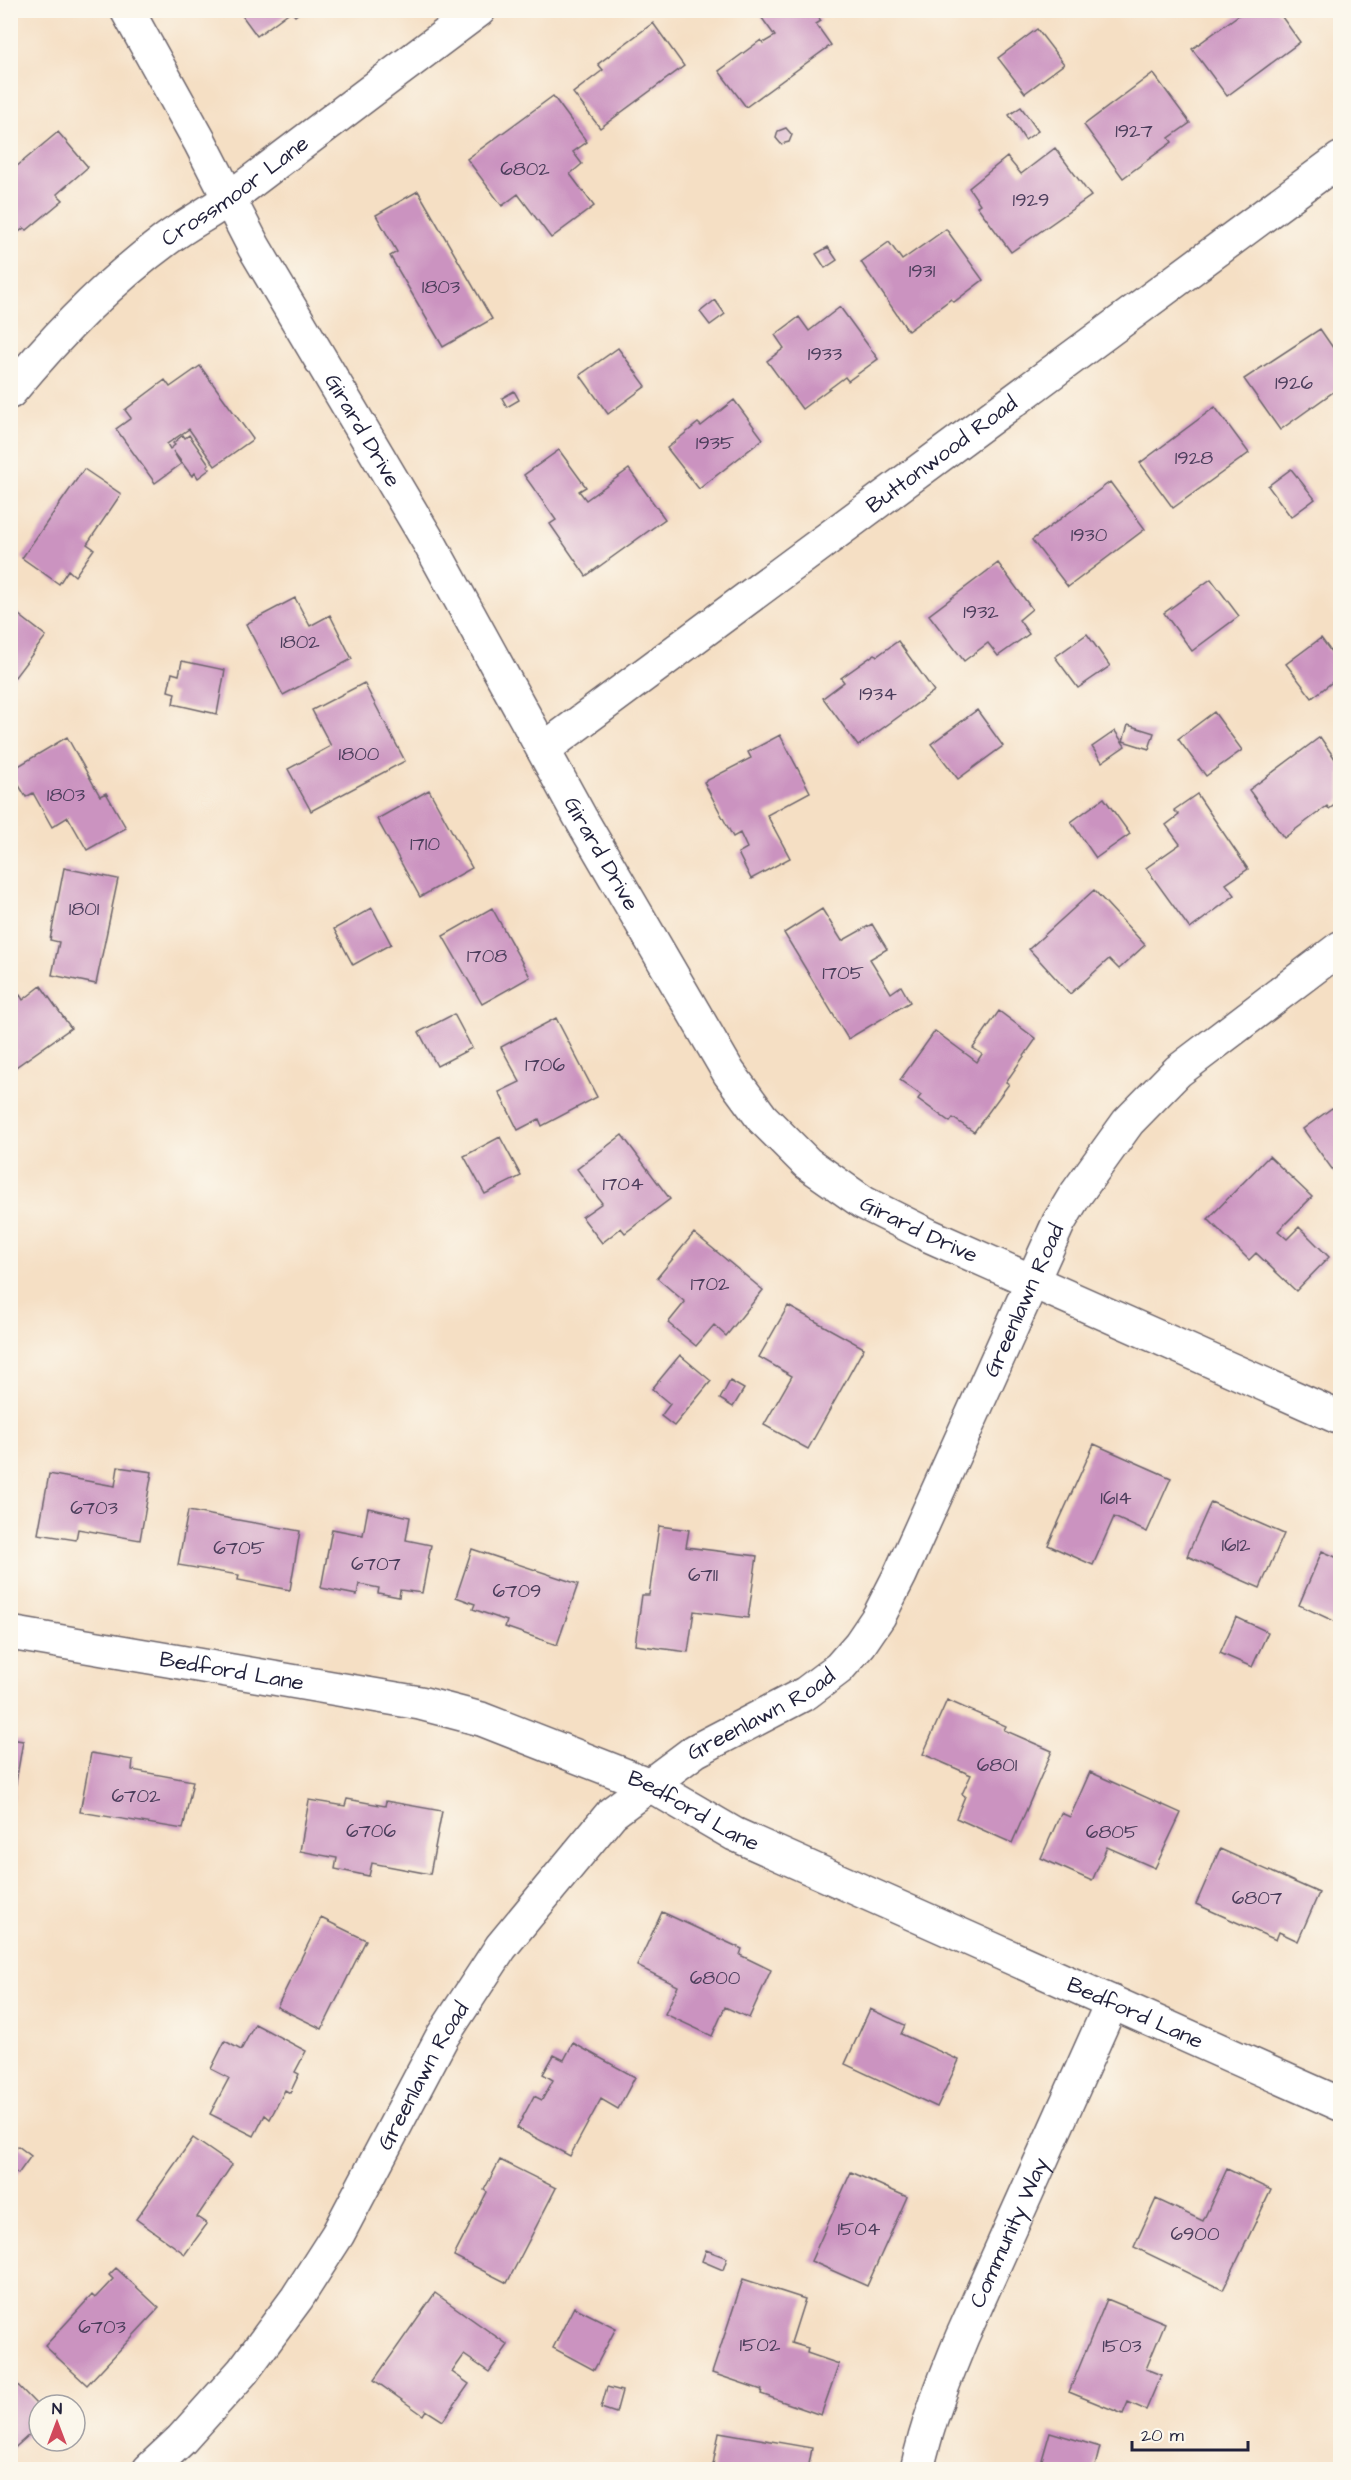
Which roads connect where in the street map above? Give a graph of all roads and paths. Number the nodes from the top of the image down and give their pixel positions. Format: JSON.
{"nodes":[{"id":1,"x":127,"y":10,"type":"edge"},
{"id":2,"x":479,"y":10,"type":"edge"},
{"id":3,"x":1341,"y":159,"type":"edge"},
{"id":4,"x":229,"y":198,"type":"junction"},
{"id":5,"x":10,"y":392,"type":"edge"},
{"id":6,"x":544,"y":749,"type":"junction"},
{"id":7,"x":1341,"y":948,"type":"edge"},
{"id":8,"x":1033,"y":1281,"type":"junction"},
{"id":9,"x":1341,"y":1418,"type":"edge"},
{"id":10,"x":10,"y":1633,"type":"edge"},
{"id":11,"x":650,"y":1785,"type":"junction"},
{"id":12,"x":1112,"y":2002,"type":"junction"},
{"id":13,"x":1341,"y":2104,"type":"edge"},
{"id":14,"x":149,"y":2469,"type":"edge"},
{"id":15,"x":917,"y":2469,"type":"edge"}],
"edges":[{"from":1,"to":4,"type":"street","name":"Girard Drive"},
{"from":2,"to":4,"type":"street","name":"Crossmoor Lane"},
{"from":3,"to":6,"type":"street","name":"Buttonwood Road"},
{"from":4,"to":5,"type":"street","name":"Crossmoor Lane"},
{"from":4,"to":6,"type":"street","name":"Girard Drive"},
{"from":6,"to":8,"type":"street","name":"Girard Drive"},
{"from":7,"to":8,"type":"street","name":"Greenlawn Road"},
{"from":8,"to":9,"type":"street","name":"Girard Drive"},
{"from":8,"to":11,"type":"street","name":"Greenlawn Road"},
{"from":10,"to":11,"type":"street","name":"Bedford Lane"},
{"from":11,"to":12,"type":"street","name":"Bedford Lane"},
{"from":11,"to":14,"type":"street","name":"Greenlawn Road"},
{"from":12,"to":13,"type":"street","name":"Bedford Lane"},
{"from":12,"to":15,"type":"street","name":"Community Way"}]}
